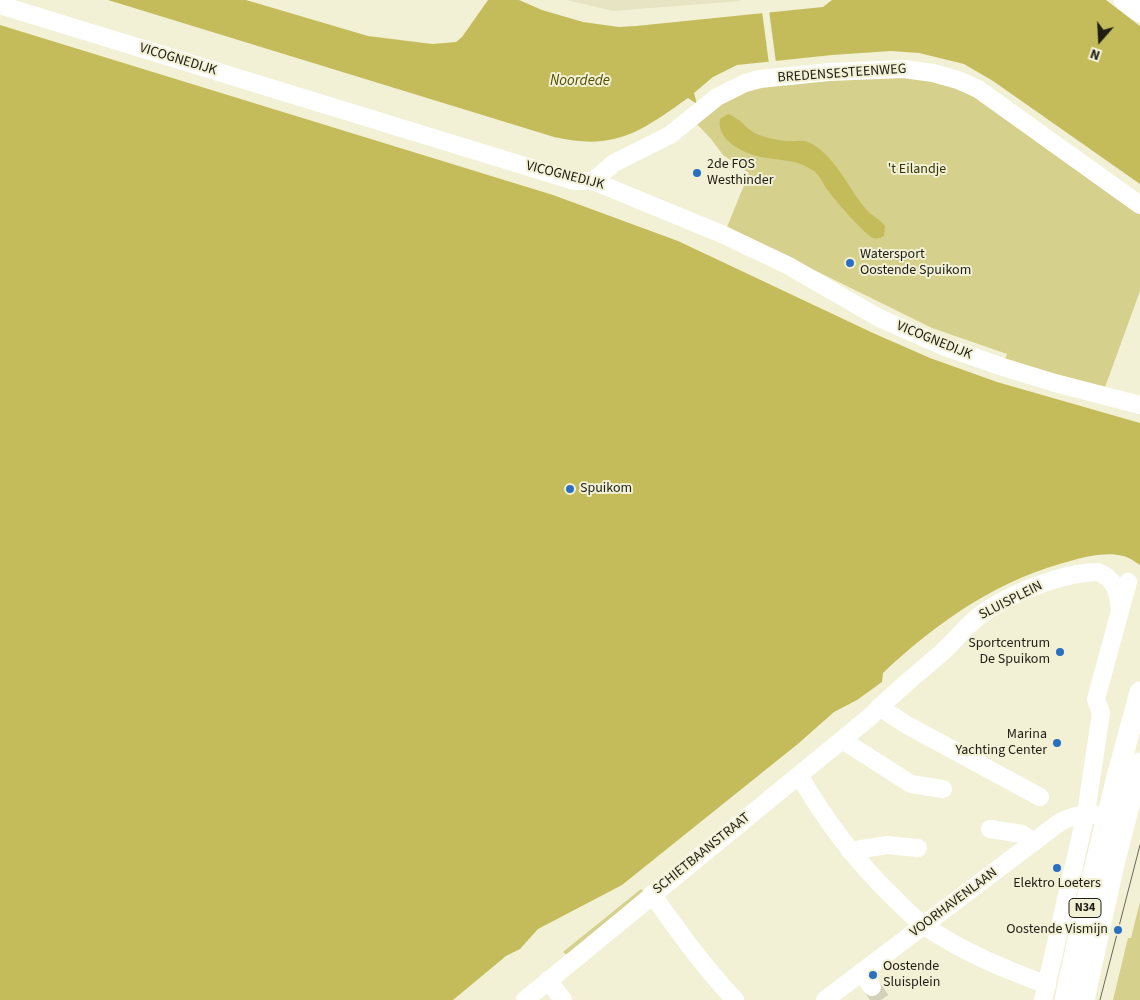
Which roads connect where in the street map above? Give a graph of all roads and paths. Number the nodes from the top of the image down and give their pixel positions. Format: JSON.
{"nodes":[{"id":1,"x":1124,"y":0,"type":"edge"},
{"id":2,"x":0,"y":5,"type":"edge"},
{"id":3,"x":1140,"y":12,"type":"edge"},
{"id":4,"x":593,"y":181,"type":"junction"},
{"id":5,"x":1140,"y":206,"type":"edge"},
{"id":6,"x":1140,"y":405,"type":"edge"},
{"id":7,"x":1128,"y":582,"type":"dead end"},
{"id":8,"x":1120,"y":611,"type":"junction"},
{"id":9,"x":1140,"y":692,"type":"edge"},
{"id":10,"x":879,"y":707,"type":"junction"},
{"id":11,"x":842,"y":740,"type":"junction"},
{"id":12,"x":1140,"y":763,"type":"edge"},
{"id":13,"x":800,"y":775,"type":"junction"},
{"id":14,"x":943,"y":788,"type":"dead end"},
{"id":15,"x":1040,"y":797,"type":"dead end"},
{"id":16,"x":1086,"y":813,"type":"junction"},
{"id":17,"x":1116,"y":818,"type":"junction"},
{"id":18,"x":990,"y":829,"type":"dead end"},
{"id":19,"x":1034,"y":842,"type":"junction"},
{"id":20,"x":918,"y":848,"type":"dead end"},
{"id":21,"x":850,"y":851,"type":"junction"},
{"id":22,"x":652,"y":894,"type":"junction"},
{"id":23,"x":924,"y":925,"type":"junction"},
{"id":24,"x":861,"y":972,"type":"junction"},
{"id":25,"x":548,"y":980,"type":"junction"},
{"id":26,"x":872,"y":987,"type":"tunnel mouth"},
{"id":27,"x":1045,"y":993,"type":"edge"},
{"id":28,"x":525,"y":1000,"type":"edge"},
{"id":29,"x":563,"y":1000,"type":"edge"},
{"id":30,"x":735,"y":1000,"type":"edge"},
{"id":31,"x":824,"y":1000,"type":"edge"},
{"id":32,"x":1066,"y":1000,"type":"edge"},
{"id":33,"x":1084,"y":1000,"type":"edge"}],
"edges":[{"from":1,"to":3,"type":"main road"},
{"from":2,"to":4,"type":"street","name":"VICOGNEDIJK"},
{"from":4,"to":5,"type":"street","name":"BREDENSESTEENWEG"},
{"from":4,"to":6,"type":"street","name":"VICOGNEDIJK"},
{"from":7,"to":8,"type":"street"},
{"from":8,"to":10,"type":"street","name":"SLUISPLEIN"},
{"from":8,"to":16,"type":"street"},
{"from":9,"to":17,"type":"main road","number":"N34"},
{"from":10,"to":11,"type":"street","name":"SCHIETBAANSTRAAT"},
{"from":10,"to":15,"type":"street"},
{"from":11,"to":13,"type":"street","name":"SCHIETBAANSTRAAT"},
{"from":11,"to":14,"type":"street"},
{"from":12,"to":17,"type":"main road","number":"N34"},
{"from":13,"to":21,"type":"street"},
{"from":13,"to":22,"type":"street","name":"SCHIETBAANSTRAAT"},
{"from":16,"to":17,"type":"street"},
{"from":16,"to":19,"type":"street","name":"VOORHAVENLAAN"},
{"from":16,"to":27,"type":"street"},
{"from":17,"to":32,"type":"main road","number":"N34"},
{"from":17,"to":33,"type":"main road","number":"N34"},
{"from":18,"to":19,"type":"street"},
{"from":19,"to":23,"type":"street","name":"VOORHAVENLAAN"},
{"from":20,"to":21,"type":"street"},
{"from":21,"to":23,"type":"street"},
{"from":22,"to":25,"type":"street","name":"SCHIETBAANSTRAAT"},
{"from":22,"to":30,"type":"street"},
{"from":23,"to":24,"type":"street","name":"VOORHAVENLAAN"},
{"from":23,"to":27,"type":"street"},
{"from":24,"to":26,"type":"street"},
{"from":24,"to":31,"type":"street","name":"VOORHAVENLAAN"},
{"from":25,"to":28,"type":"street","name":"SCHIETBAANSTRAAT"},
{"from":25,"to":29,"type":"street"}]}
